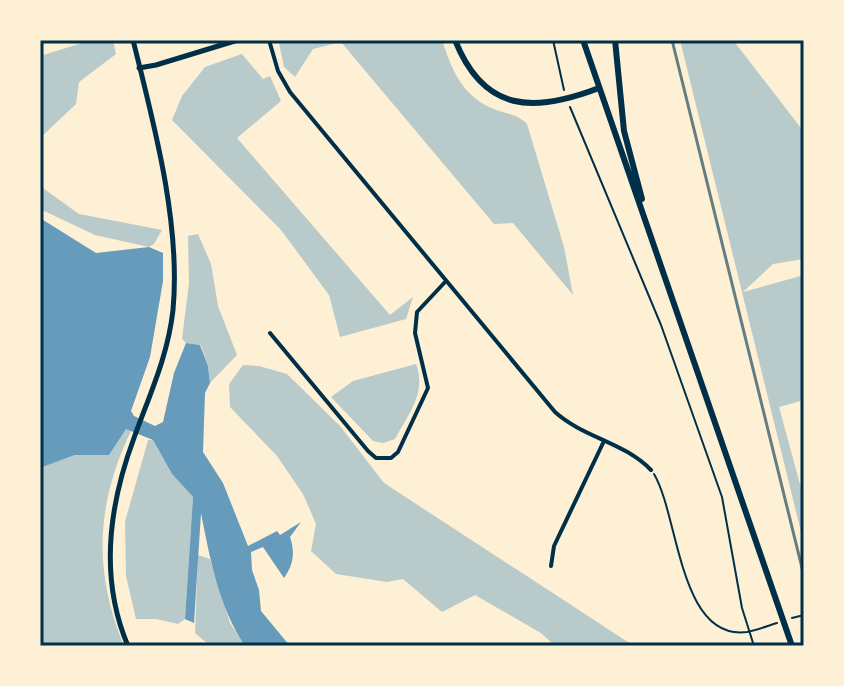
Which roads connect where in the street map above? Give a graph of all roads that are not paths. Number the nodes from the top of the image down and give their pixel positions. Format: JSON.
{"nodes":[{"id":1,"x":133,"y":40,"type":"edge"},
{"id":2,"x":238,"y":40,"type":"edge"},
{"id":3,"x":269,"y":40,"type":"edge"},
{"id":4,"x":455,"y":40,"type":"edge"},
{"id":5,"x":583,"y":40,"type":"edge"},
{"id":6,"x":615,"y":40,"type":"edge"},
{"id":7,"x":139,"y":68,"type":"junction"},
{"id":8,"x":599,"y":88,"type":"junction"},
{"id":9,"x":655,"y":249,"type":"junction"},
{"id":10,"x":446,"y":281,"type":"junction"},
{"id":11,"x":270,"y":333,"type":"dead end"},
{"id":12,"x":604,"y":441,"type":"junction"},
{"id":13,"x":651,"y":470,"type":"road end"},
{"id":14,"x":551,"y":566,"type":"dead end"},
{"id":15,"x":128,"y":646,"type":"edge"},
{"id":16,"x":792,"y":646,"type":"edge"}],
"edges":[{"from":1,"to":7,"type":"street"},
{"from":2,"to":7,"type":"street"},
{"from":3,"to":10,"type":"street"},
{"from":4,"to":8,"type":"main road"},
{"from":5,"to":8,"type":"main road"},
{"from":6,"to":9,"type":"main road"},
{"from":7,"to":15,"type":"street"},
{"from":8,"to":9,"type":"main road"},
{"from":9,"to":16,"type":"main road"},
{"from":10,"to":11,"type":"street"},
{"from":10,"to":12,"type":"street"},
{"from":12,"to":13,"type":"street"},
{"from":12,"to":14,"type":"street"}]}
